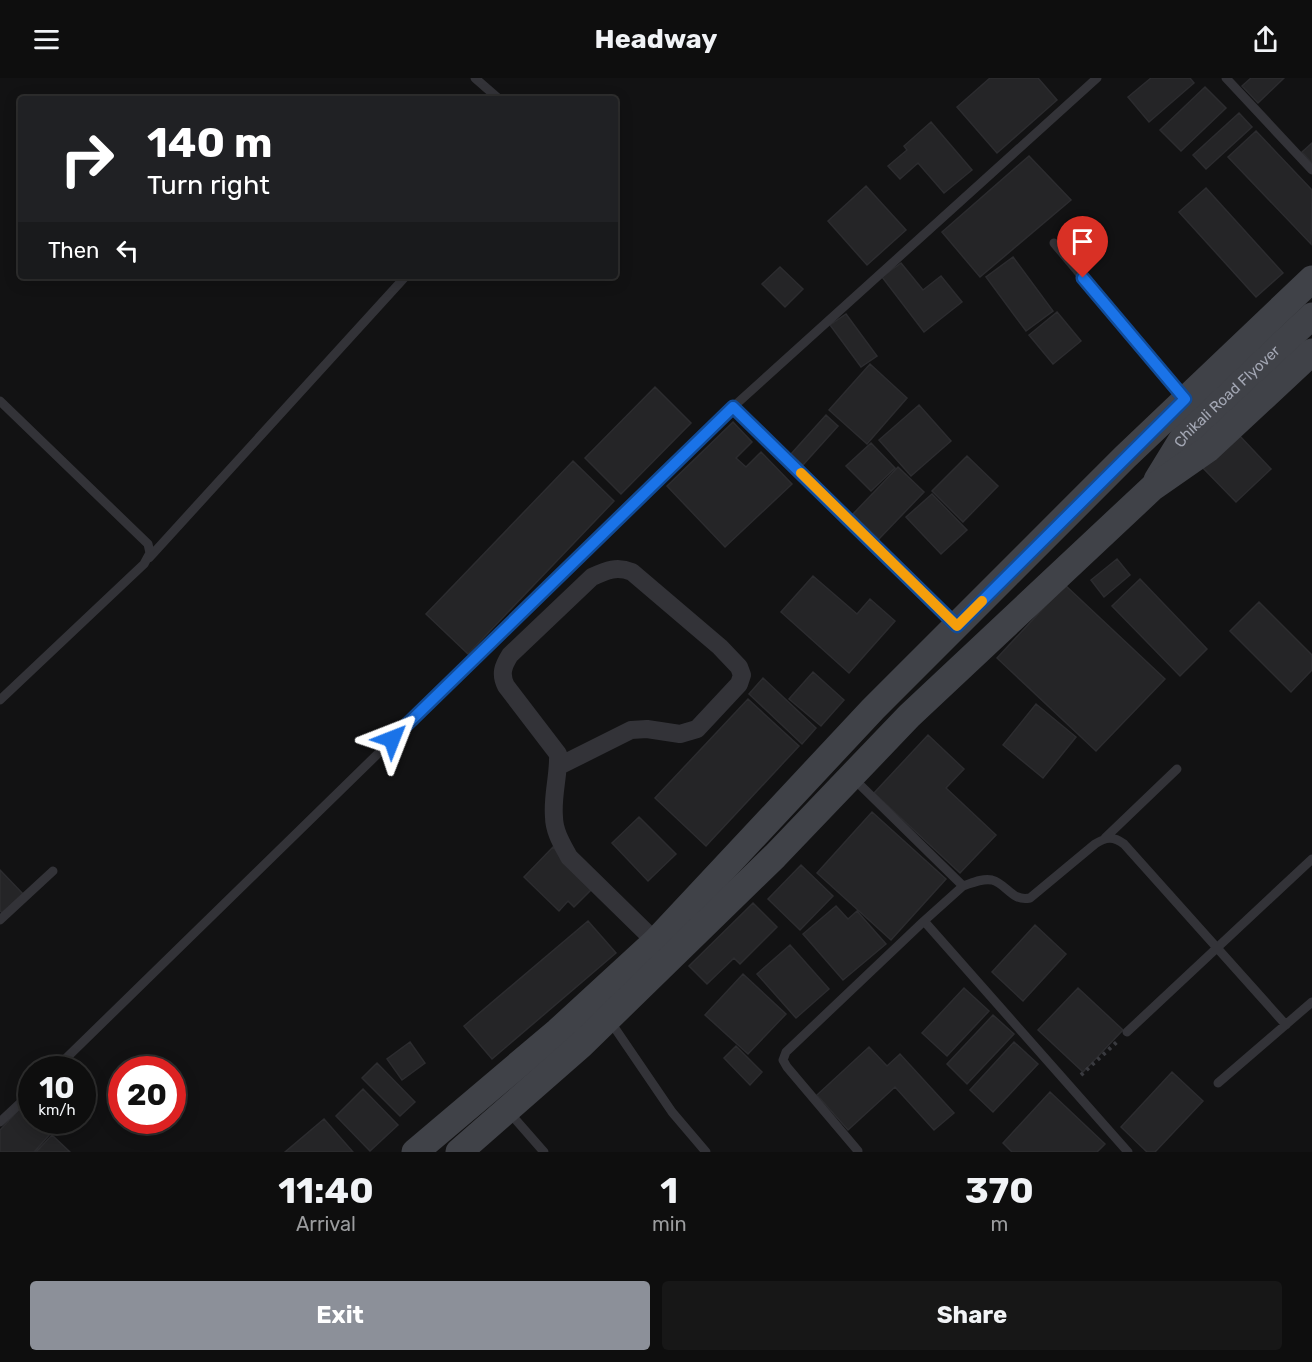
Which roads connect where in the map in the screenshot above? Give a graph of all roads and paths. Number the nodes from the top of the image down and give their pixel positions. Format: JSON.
{"nodes":[{"id":1,"x":475,"y":78,"type":"edge"},
{"id":2,"x":1097,"y":78,"type":"edge"},
{"id":3,"x":1226,"y":78,"type":"edge"},
{"id":4,"x":496,"y":96,"type":"edge"},
{"id":5,"x":1312,"y":170,"type":"edge"},
{"id":6,"x":1054,"y":243,"type":"dead end"},
{"id":7,"x":403,"y":279,"type":"edge"},
{"id":8,"x":1312,"y":279,"type":"edge"},
{"id":9,"x":1312,"y":316,"type":"edge"},
{"id":10,"x":1311,"y":354,"type":"edge"},
{"id":11,"x":1185,"y":399,"type":"junction"},
{"id":12,"x":0,"y":400,"type":"edge"},
{"id":13,"x":733,"y":407,"type":"junction"},
{"id":14,"x":1184,"y":436,"type":"junction"},
{"id":15,"x":1125,"y":457,"type":"junction"},
{"id":16,"x":1152,"y":488,"type":"junction"},
{"id":17,"x":144,"y":564,"type":"junction"},
{"id":18,"x":957,"y":626,"type":"junction"},
{"id":19,"x":0,"y":700,"type":"edge"},
{"id":20,"x":830,"y":755,"type":"junction"},
{"id":21,"x":559,"y":766,"type":"junction"},
{"id":22,"x":1177,"y":769,"type":"dead end"},
{"id":23,"x":851,"y":776,"type":"junction"},
{"id":24,"x":1105,"y":838,"type":"junction"},
{"id":25,"x":1312,"y":859,"type":"edge"},
{"id":26,"x":52,"y":871,"type":"dead end"},
{"id":27,"x":963,"y":886,"type":"junction"},
{"id":28,"x":0,"y":920,"type":"edge"},
{"id":29,"x":924,"y":921,"type":"junction"},
{"id":30,"x":1218,"y":948,"type":"junction"},
{"id":31,"x":664,"y":950,"type":"junction"},
{"id":32,"x":1312,"y":1002,"type":"edge"},
{"id":33,"x":608,"y":1019,"type":"junction"},
{"id":34,"x":1286,"y":1025,"type":"junction"},
{"id":35,"x":1127,"y":1032,"type":"joint"},
{"id":36,"x":68,"y":1056,"type":"edge"},
{"id":37,"x":1218,"y":1083,"type":"dead end"},
{"id":38,"x":1070,"y":1086,"type":"junction"},
{"id":39,"x":18,"y":1105,"type":"edge"},
{"id":40,"x":507,"y":1110,"type":"junction"},
{"id":41,"x":0,"y":1122,"type":"edge"},
{"id":42,"x":858,"y":1151,"type":"edge"},
{"id":43,"x":415,"y":1152,"type":"edge"},
{"id":44,"x":459,"y":1152,"type":"edge"},
{"id":45,"x":544,"y":1152,"type":"edge"},
{"id":46,"x":706,"y":1152,"type":"edge"},
{"id":47,"x":1128,"y":1152,"type":"edge"}],
"edges":[{"from":1,"to":4,"type":"lane"},
{"from":2,"to":13,"type":"lane"},
{"from":3,"to":5,"type":"lane"},
{"from":6,"to":11,"type":"lane"},
{"from":7,"to":17,"type":"lane"},
{"from":8,"to":11,"type":"main road"},
{"from":9,"to":14,"type":"main road","name":"Chikali Road Flyover"},
{"from":10,"to":16,"type":"main road"},
{"from":11,"to":15,"type":"main road"},
{"from":12,"to":17,"type":"lane"},
{"from":13,"to":18,"type":"lane"},
{"from":13,"to":36,"type":"lane"},
{"from":14,"to":15,"type":"main road"},
{"from":14,"to":16,"type":"main road","name":"Chikali Road Flyover"},
{"from":15,"to":18,"type":"main road"},
{"from":16,"to":23,"type":"main road"},
{"from":17,"to":19,"type":"lane"},
{"from":18,"to":20,"type":"main road"},
{"from":20,"to":23,"type":"main road"},
{"from":20,"to":31,"type":"main road"},
{"from":21,"to":21,"type":"street"},
{"from":21,"to":31,"type":"street"},
{"from":22,"to":24,"type":"lane"},
{"from":23,"to":27,"type":"lane"},
{"from":23,"to":31,"type":"main road"},
{"from":24,"to":27,"type":"lane"},
{"from":24,"to":30,"type":"lane"},
{"from":25,"to":30,"type":"lane"},
{"from":26,"to":28,"type":"lane"},
{"from":27,"to":29,"type":"lane"},
{"from":29,"to":38,"type":"lane"},
{"from":29,"to":42,"type":"lane"},
{"from":30,"to":34,"type":"lane"},
{"from":30,"to":35,"type":"lane"},
{"from":31,"to":33,"type":"main road"},
{"from":31,"to":43,"type":"main road"},
{"from":32,"to":34,"type":"lane"},
{"from":33,"to":40,"type":"main road"},
{"from":33,"to":46,"type":"lane"},
{"from":34,"to":37,"type":"lane"},
{"from":35,"to":38,"type":"path"},
{"from":38,"to":47,"type":"lane"},
{"from":39,"to":41,"type":"lane"},
{"from":40,"to":44,"type":"main road"},
{"from":40,"to":45,"type":"lane"}]}
